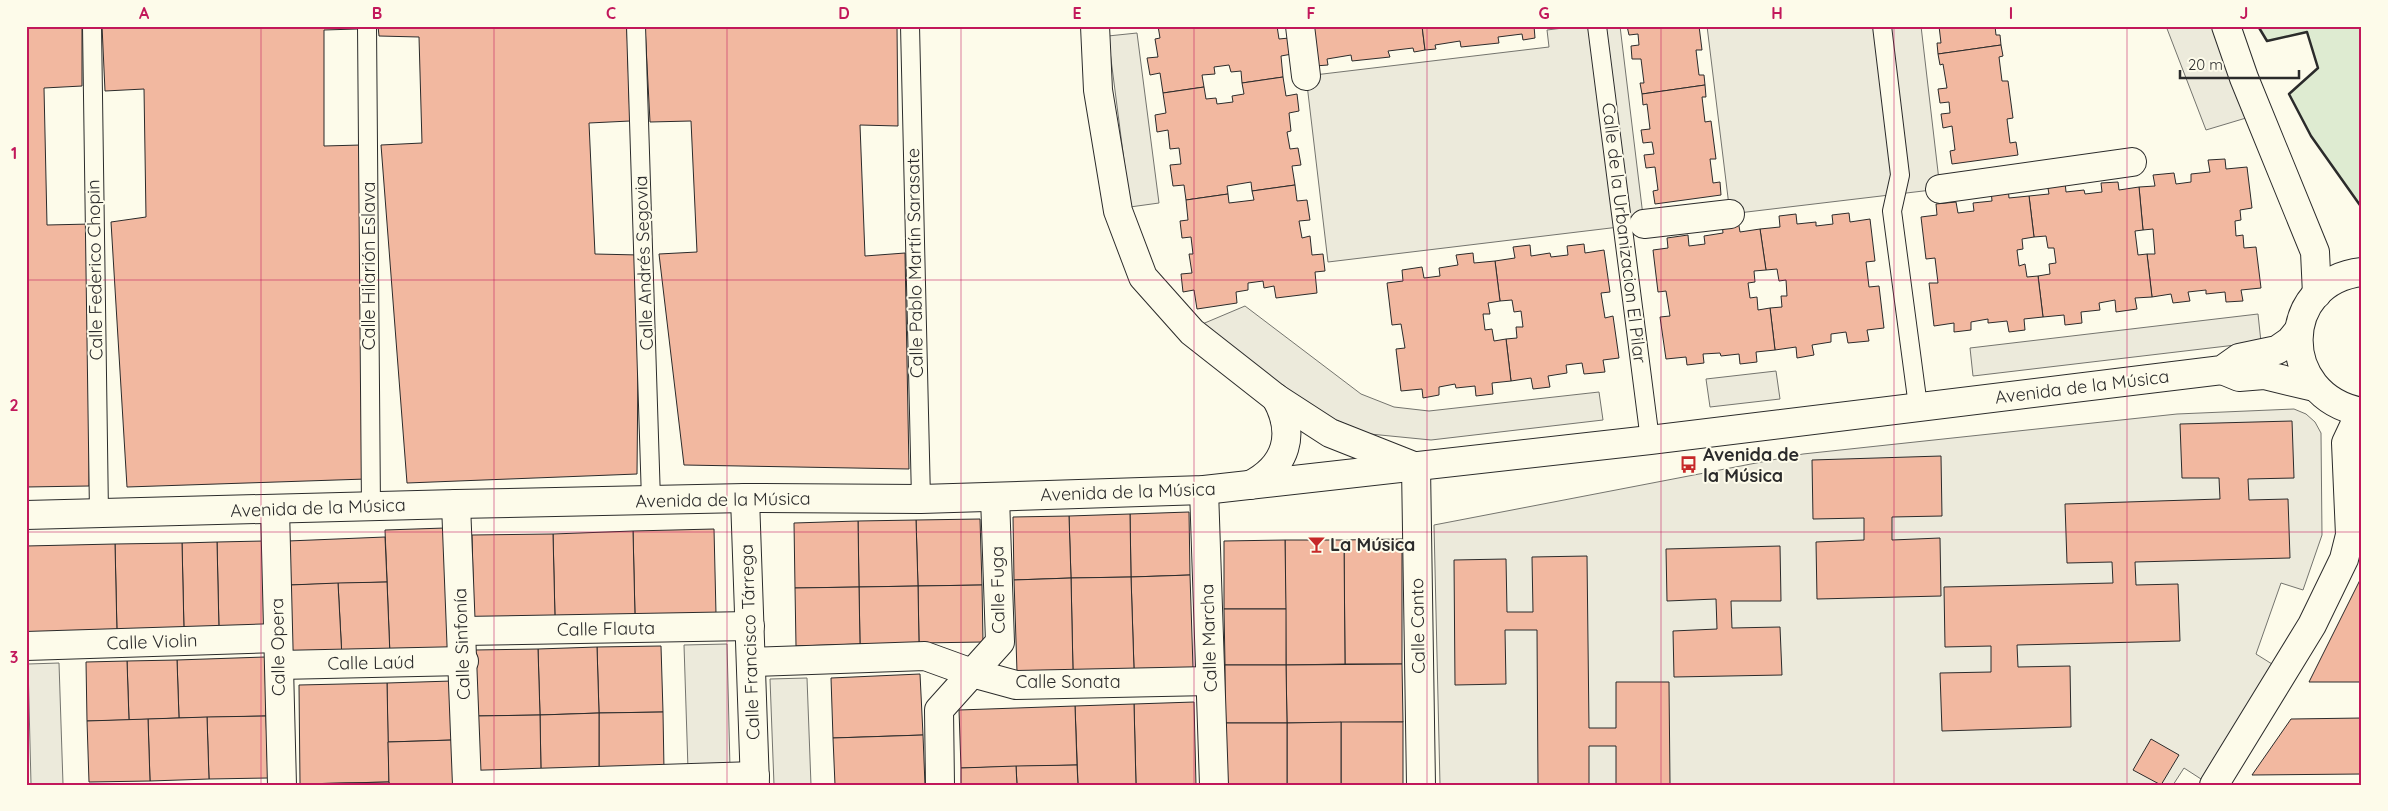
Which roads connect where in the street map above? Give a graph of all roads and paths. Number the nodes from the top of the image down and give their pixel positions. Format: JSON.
{"nodes":[{"id":1,"x":92,"y":26,"type":"edge"},
{"id":2,"x":367,"y":26,"type":"edge"},
{"id":3,"x":636,"y":26,"type":"edge"},
{"id":4,"x":910,"y":26,"type":"edge"},
{"id":5,"x":1095,"y":26,"type":"edge"},
{"id":6,"x":1300,"y":26,"type":"edge"},
{"id":7,"x":1598,"y":26,"type":"edge"},
{"id":8,"x":1882,"y":26,"type":"edge"},
{"id":9,"x":2226,"y":26,"type":"edge"},
{"id":10,"x":1306,"y":76,"type":"dead end"},
{"id":11,"x":2132,"y":162,"type":"dead end"},
{"id":12,"x":1940,"y":189,"type":"dead end"},
{"id":13,"x":1730,"y":214,"type":"dead end"},
{"id":14,"x":1644,"y":224,"type":"dead end"},
{"id":15,"x":2362,"y":272,"type":"edge"},
{"id":16,"x":2317,"y":294,"type":"junction"},
{"id":17,"x":2299,"y":330,"type":"junction"},
{"id":18,"x":2222,"y":370,"type":"junction"},
{"id":19,"x":2314,"y":387,"type":"junction"},
{"id":20,"x":1276,"y":398,"type":"junction"},
{"id":21,"x":1918,"y":406,"type":"junction"},
{"id":22,"x":2362,"y":412,"type":"edge"},
{"id":23,"x":2362,"y":418,"type":"edge"},
{"id":24,"x":1650,"y":440,"type":"junction"},
{"id":25,"x":1416,"y":467,"type":"junction"},
{"id":26,"x":1250,"y":485,"type":"junction"},
{"id":27,"x":1204,"y":490,"type":"junction"},
{"id":28,"x":995,"y":497,"type":"junction"},
{"id":29,"x":744,"y":498,"type":"junction"},
{"id":30,"x":921,"y":499,"type":"junction"},
{"id":31,"x":651,"y":500,"type":"junction"},
{"id":32,"x":456,"y":504,"type":"junction"},
{"id":33,"x":371,"y":507,"type":"junction"},
{"id":34,"x":274,"y":509,"type":"junction"},
{"id":35,"x":99,"y":514,"type":"junction"},
{"id":36,"x":26,"y":515,"type":"edge"},
{"id":37,"x":750,"y":626,"type":"junction"},
{"id":38,"x":462,"y":631,"type":"junction"},
{"id":39,"x":278,"y":638,"type":"junction"},
{"id":40,"x":26,"y":646,"type":"edge"},
{"id":41,"x":464,"y":661,"type":"junction"},
{"id":42,"x":751,"y":662,"type":"junction"},
{"id":43,"x":279,"y":665,"type":"junction"},
{"id":44,"x":972,"y":673,"type":"junction"},
{"id":45,"x":1210,"y":681,"type":"junction"},
{"id":46,"x":755,"y":781,"type":"edge"},
{"id":47,"x":282,"y":785,"type":"edge"},
{"id":48,"x":469,"y":785,"type":"edge"},
{"id":49,"x":940,"y":785,"type":"edge"},
{"id":50,"x":1214,"y":785,"type":"edge"},
{"id":51,"x":1421,"y":785,"type":"edge"},
{"id":52,"x":2214,"y":785,"type":"edge"}],
"edges":[{"from":1,"to":35,"type":"lane","name":"Calle Federico Chopin"},
{"from":2,"to":33,"type":"lane","name":"Calle Hilarión Eslava"},
{"from":3,"to":31,"type":"lane","name":"Calle Andrés Segovia"},
{"from":4,"to":30,"type":"lane","name":"Calle Pablo Martín Sarasate"},
{"from":5,"to":20,"type":"street"},
{"from":6,"to":10,"type":"street"},
{"from":7,"to":24,"type":"lane","name":"Calle de la Urbanizacion El Pilar"},
{"from":8,"to":21,"type":"lane"},
{"from":9,"to":16,"type":"street"},
{"from":11,"to":12,"type":"street"},
{"from":13,"to":14,"type":"street"},
{"from":15,"to":16,"type":"street"},
{"from":16,"to":17,"type":"street"},
{"from":17,"to":18,"type":"street","name":"Avenida de la Música"},
{"from":17,"to":19,"type":"street"},
{"from":18,"to":19,"type":"street","name":"Avenida de la Música"},
{"from":18,"to":21,"type":"street","name":"Avenida de la Música"},
{"from":19,"to":22,"type":"street"},
{"from":20,"to":25,"type":"street"},
{"from":20,"to":26,"type":"street"},
{"from":21,"to":24,"type":"street","name":"Avenida de la Música"},
{"from":23,"to":52,"type":"street"},
{"from":24,"to":25,"type":"street","name":"Avenida de la Música"},
{"from":25,"to":26,"type":"street","name":"Avenida de la Música"},
{"from":25,"to":51,"type":"street","name":"Calle Canto"},
{"from":26,"to":27,"type":"street","name":"Avenida de la Música"},
{"from":27,"to":28,"type":"street","name":"Avenida de la Música"},
{"from":27,"to":45,"type":"street","name":"Calle Marcha"},
{"from":28,"to":30,"type":"street","name":"Avenida de la Música"},
{"from":28,"to":44,"type":"street","name":"Calle Fuga"},
{"from":29,"to":30,"type":"street","name":"Avenida de la Música"},
{"from":29,"to":31,"type":"street","name":"Avenida de la Música"},
{"from":29,"to":37,"type":"street","name":"Calle Francisco Tárrega"},
{"from":31,"to":32,"type":"street","name":"Avenida de la Música"},
{"from":32,"to":33,"type":"street","name":"Avenida de la Música"},
{"from":32,"to":38,"type":"street","name":"Calle Sinfonía"},
{"from":33,"to":34,"type":"street","name":"Avenida de la Música"},
{"from":34,"to":35,"type":"street","name":"Avenida de la Música"},
{"from":34,"to":39,"type":"street","name":"Calle Opera"},
{"from":35,"to":36,"type":"street","name":"Avenida de la Música"},
{"from":37,"to":38,"type":"street","name":"Calle Flauta"},
{"from":37,"to":42,"type":"street","name":"Calle Francisco Tárrega"},
{"from":38,"to":41,"type":"street","name":"Calle Sinfonía"},
{"from":39,"to":40,"type":"street","name":"Calle Violin"},
{"from":39,"to":43,"type":"street","name":"Calle Opera"},
{"from":41,"to":43,"type":"street","name":"Calle Laúd"},
{"from":41,"to":48,"type":"street","name":"Calle Sinfonía"},
{"from":42,"to":44,"type":"street","name":"Calle Sonata"},
{"from":42,"to":46,"type":"street","name":"Calle Francisco Tárrega"},
{"from":43,"to":47,"type":"street","name":"Calle Opera"},
{"from":44,"to":45,"type":"street","name":"Calle Sonata"},
{"from":44,"to":49,"type":"street","name":"Calle Fuga"},
{"from":45,"to":50,"type":"street","name":"Calle Marcha"},
{"from":46,"to":48,"type":"street"}]}
